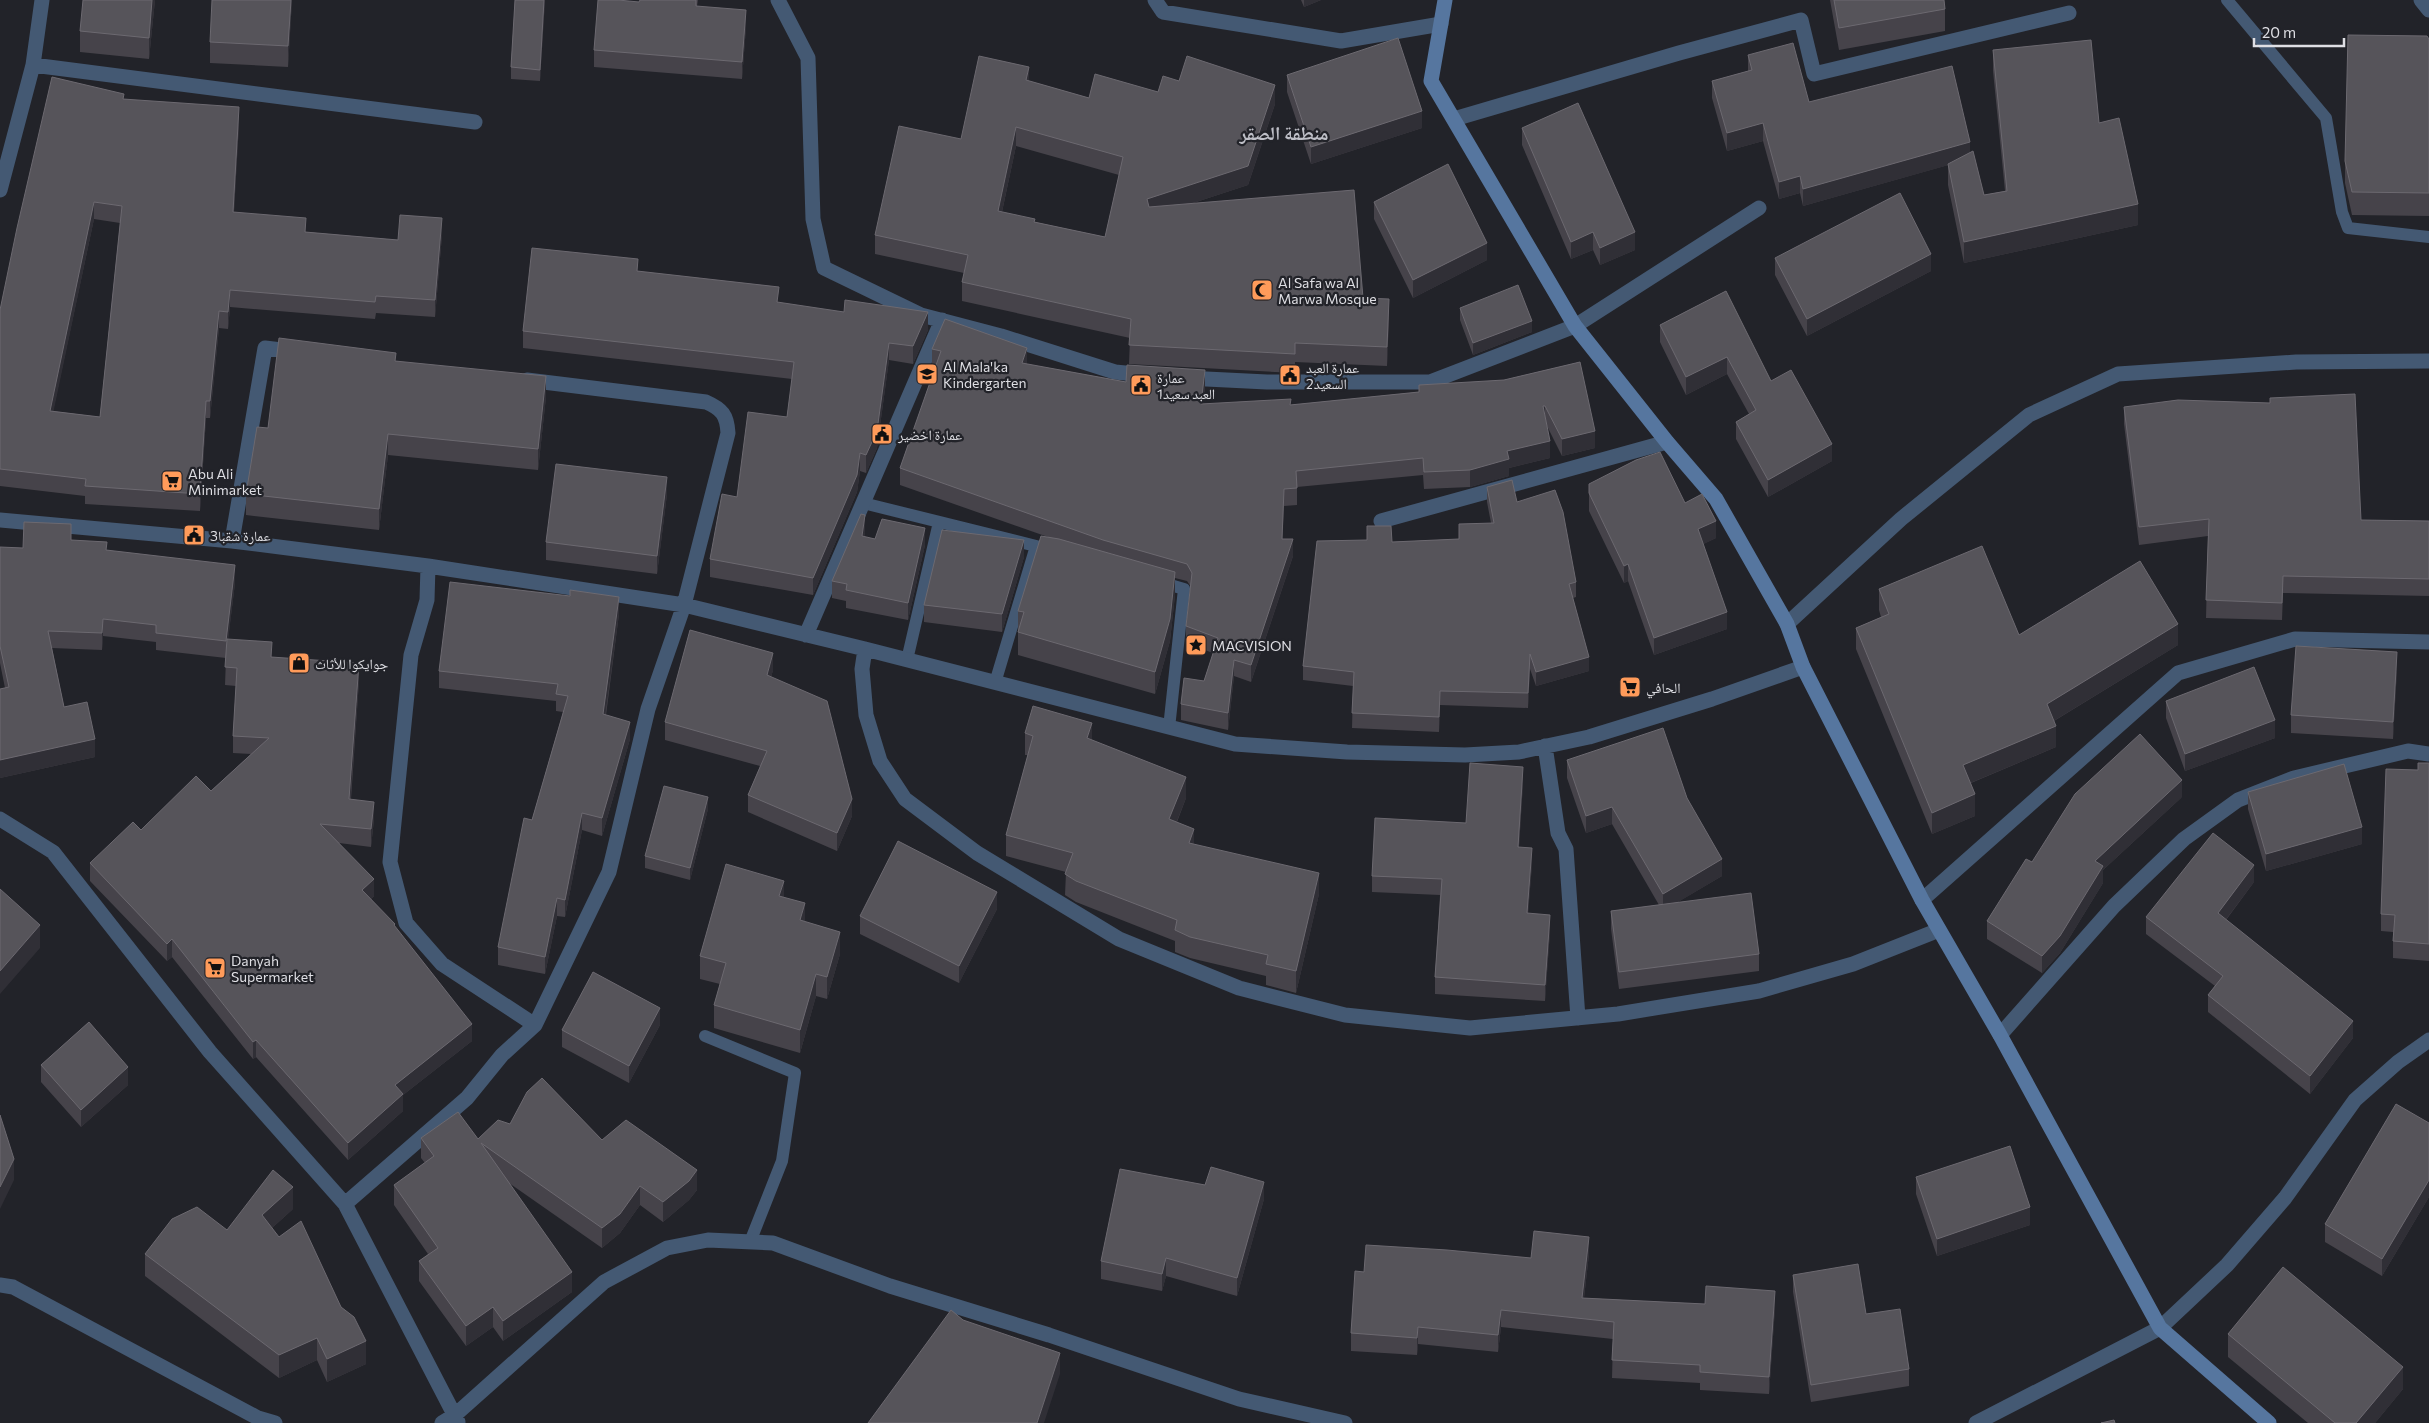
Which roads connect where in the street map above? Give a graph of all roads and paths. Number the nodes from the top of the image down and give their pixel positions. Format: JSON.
{"nodes":[{"id":1,"x":42,"y":0,"type":"edge"},
{"id":2,"x":778,"y":0,"type":"edge"},
{"id":3,"x":1155,"y":0,"type":"edge"},
{"id":4,"x":1445,"y":0,"type":"edge"},
{"id":5,"x":2227,"y":0,"type":"edge"},
{"id":6,"x":2421,"y":0,"type":"edge"},
{"id":7,"x":2429,"y":10,"type":"edge"},
{"id":8,"x":2069,"y":13,"type":"dead end"},
{"id":9,"x":1441,"y":24,"type":"junction"},
{"id":10,"x":33,"y":65,"type":"junction"},
{"id":11,"x":1454,"y":119,"type":"junction"},
{"id":12,"x":475,"y":122,"type":"dead end"},
{"id":13,"x":0,"y":190,"type":"edge"},
{"id":14,"x":1760,"y":208,"type":"dead end"},
{"id":15,"x":2429,"y":237,"type":"edge"},
{"id":16,"x":942,"y":320,"type":"junction"},
{"id":17,"x":1575,"y":326,"type":"junction"},
{"id":18,"x":314,"y":354,"type":"edge"},
{"id":19,"x":2429,"y":361,"type":"edge"},
{"id":20,"x":510,"y":378,"type":"edge"},
{"id":21,"x":1667,"y":442,"type":"junction"},
{"id":22,"x":863,"y":503,"type":"junction"},
{"id":23,"x":0,"y":520,"type":"edge"},
{"id":24,"x":1381,"y":521,"type":"dead end"},
{"id":25,"x":939,"y":522,"type":"junction"},
{"id":26,"x":232,"y":541,"type":"junction"},
{"id":27,"x":1036,"y":546,"type":"junction"},
{"id":28,"x":1064,"y":554,"type":"edge"},
{"id":29,"x":428,"y":566,"type":"junction"},
{"id":30,"x":1147,"y":578,"type":"edge"},
{"id":31,"x":684,"y":605,"type":"junction"},
{"id":32,"x":1787,"y":624,"type":"junction"},
{"id":33,"x":806,"y":635,"type":"junction"},
{"id":34,"x":2429,"y":642,"type":"edge"},
{"id":35,"x":865,"y":649,"type":"junction"},
{"id":36,"x":907,"y":660,"type":"junction"},
{"id":37,"x":1804,"y":667,"type":"junction"},
{"id":38,"x":995,"y":683,"type":"junction"},
{"id":39,"x":1169,"y":728,"type":"junction"},
{"id":40,"x":1545,"y":746,"type":"junction"},
{"id":41,"x":2429,"y":754,"type":"edge"},
{"id":42,"x":0,"y":819,"type":"edge"},
{"id":43,"x":1922,"y":900,"type":"junction"},
{"id":44,"x":1939,"y":930,"type":"junction"},
{"id":45,"x":1578,"y":1018,"type":"junction"},
{"id":46,"x":535,"y":1024,"type":"junction"},
{"id":47,"x":2000,"y":1035,"type":"junction"},
{"id":48,"x":705,"y":1036,"type":"dead end"},
{"id":49,"x":2429,"y":1040,"type":"edge"},
{"id":50,"x":345,"y":1204,"type":"junction"},
{"id":51,"x":750,"y":1242,"type":"junction"},
{"id":52,"x":0,"y":1285,"type":"edge"},
{"id":53,"x":2160,"y":1328,"type":"junction"},
{"id":54,"x":457,"y":1419,"type":"edge"},
{"id":55,"x":274,"y":1423,"type":"edge"},
{"id":56,"x":442,"y":1423,"type":"edge"},
{"id":57,"x":1345,"y":1423,"type":"edge"},
{"id":58,"x":1976,"y":1423,"type":"edge"},
{"id":59,"x":2269,"y":1423,"type":"edge"}],
"edges":[{"from":1,"to":10,"type":"street"},
{"from":2,"to":16,"type":"street"},
{"from":3,"to":9,"type":"street"},
{"from":4,"to":9,"type":"street"},
{"from":5,"to":15,"type":"lane"},
{"from":6,"to":7,"type":"street"},
{"from":8,"to":11,"type":"street"},
{"from":9,"to":11,"type":"street"},
{"from":10,"to":12,"type":"street"},
{"from":10,"to":13,"type":"street"},
{"from":11,"to":17,"type":"street"},
{"from":14,"to":17,"type":"street"},
{"from":16,"to":17,"type":"street"},
{"from":16,"to":22,"type":"street"},
{"from":17,"to":21,"type":"street"},
{"from":18,"to":26,"type":"street"},
{"from":19,"to":32,"type":"street"},
{"from":20,"to":31,"type":"street"},
{"from":21,"to":24,"type":"street"},
{"from":21,"to":32,"type":"street"},
{"from":22,"to":25,"type":"lane"},
{"from":22,"to":33,"type":"street"},
{"from":23,"to":26,"type":"street"},
{"from":25,"to":27,"type":"lane"},
{"from":25,"to":36,"type":"lane"},
{"from":26,"to":29,"type":"street"},
{"from":27,"to":28,"type":"lane"},
{"from":27,"to":38,"type":"lane"},
{"from":29,"to":31,"type":"street"},
{"from":29,"to":46,"type":"street"},
{"from":30,"to":39,"type":"lane"},
{"from":31,"to":33,"type":"street"},
{"from":31,"to":46,"type":"street"},
{"from":32,"to":37,"type":"street"},
{"from":33,"to":35,"type":"street"},
{"from":34,"to":43,"type":"street"},
{"from":35,"to":36,"type":"street"},
{"from":35,"to":45,"type":"street"},
{"from":36,"to":38,"type":"street"},
{"from":37,"to":40,"type":"street"},
{"from":37,"to":43,"type":"street"},
{"from":38,"to":39,"type":"street"},
{"from":39,"to":40,"type":"street"},
{"from":40,"to":45,"type":"street"},
{"from":41,"to":47,"type":"street"},
{"from":42,"to":50,"type":"street"},
{"from":43,"to":44,"type":"street"},
{"from":44,"to":45,"type":"street"},
{"from":44,"to":47,"type":"street"},
{"from":46,"to":50,"type":"street"},
{"from":47,"to":53,"type":"street"},
{"from":48,"to":51,"type":"lane"},
{"from":49,"to":53,"type":"street"},
{"from":50,"to":54,"type":"street"},
{"from":51,"to":54,"type":"street"},
{"from":51,"to":57,"type":"street"},
{"from":52,"to":55,"type":"street"},
{"from":53,"to":58,"type":"street"},
{"from":53,"to":59,"type":"street"},
{"from":54,"to":56,"type":"street"}]}
